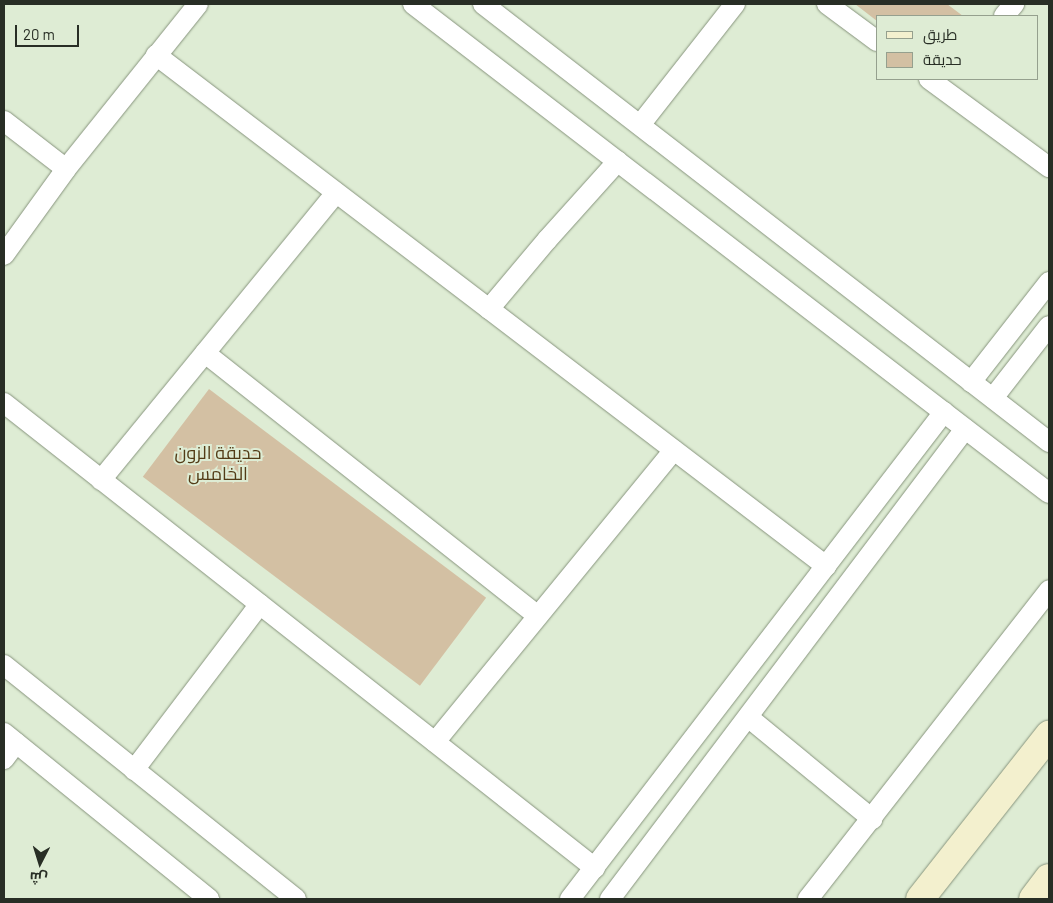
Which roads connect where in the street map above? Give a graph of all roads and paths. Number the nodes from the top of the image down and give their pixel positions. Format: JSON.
{"nodes":[{"id":1,"x":198,"y":4,"type":"edge"},
{"id":2,"x":413,"y":4,"type":"edge"},
{"id":3,"x":483,"y":4,"type":"edge"},
{"id":4,"x":735,"y":4,"type":"edge"},
{"id":5,"x":827,"y":4,"type":"edge"},
{"id":6,"x":1014,"y":4,"type":"edge"},
{"id":7,"x":1005,"y":15,"type":"edge"},
{"id":8,"x":876,"y":39,"type":"edge"},
{"id":9,"x":156,"y":55,"type":"junction"},
{"id":10,"x":943,"y":83,"type":"edge"},
{"id":11,"x":4,"y":121,"type":"edge"},
{"id":12,"x":640,"y":126,"type":"junction"},
{"id":13,"x":618,"y":162,"type":"junction"},
{"id":14,"x":1049,"y":167,"type":"edge"},
{"id":15,"x":66,"y":169,"type":"junction"},
{"id":16,"x":336,"y":193,"type":"junction"},
{"id":17,"x":4,"y":256,"type":"edge"},
{"id":18,"x":1049,"y":282,"type":"edge"},
{"id":19,"x":489,"y":309,"type":"junction"},
{"id":20,"x":1049,"y":326,"type":"edge"},
{"id":21,"x":205,"y":353,"type":"junction"},
{"id":22,"x":971,"y":382,"type":"junction"},
{"id":23,"x":993,"y":398,"type":"junction"},
{"id":24,"x":4,"y":403,"type":"edge"},
{"id":25,"x":944,"y":412,"type":"junction"},
{"id":26,"x":965,"y":429,"type":"junction"},
{"id":27,"x":1049,"y":442,"type":"edge"},
{"id":28,"x":674,"y":450,"type":"junction"},
{"id":29,"x":101,"y":480,"type":"junction"},
{"id":30,"x":1049,"y":493,"type":"edge"},
{"id":31,"x":826,"y":566,"type":"junction"},
{"id":32,"x":1049,"y":590,"type":"edge"},
{"id":33,"x":260,"y":604,"type":"junction"},
{"id":34,"x":538,"y":616,"type":"junction"},
{"id":35,"x":4,"y":665,"type":"edge"},
{"id":36,"x":748,"y":716,"type":"junction"},
{"id":37,"x":1049,"y":735,"type":"edge"},
{"id":38,"x":10,"y":738,"type":"edge"},
{"id":39,"x":435,"y":742,"type":"junction"},
{"id":40,"x":4,"y":759,"type":"edge"},
{"id":41,"x":134,"y":770,"type":"junction"},
{"id":42,"x":872,"y":819,"type":"junction"},
{"id":43,"x":595,"y":868,"type":"junction"},
{"id":44,"x":1049,"y":878,"type":"edge"},
{"id":45,"x":210,"y":899,"type":"edge"},
{"id":46,"x":296,"y":899,"type":"edge"},
{"id":47,"x":570,"y":899,"type":"edge"},
{"id":48,"x":610,"y":899,"type":"edge"},
{"id":49,"x":808,"y":899,"type":"edge"},
{"id":50,"x":920,"y":899,"type":"edge"},
{"id":51,"x":1032,"y":899,"type":"edge"}],
"edges":[{"from":1,"to":9,"type":"street"},
{"from":2,"to":13,"type":"street"},
{"from":3,"to":12,"type":"street"},
{"from":4,"to":12,"type":"street"},
{"from":5,"to":8,"type":"street"},
{"from":6,"to":7,"type":"street"},
{"from":9,"to":15,"type":"street"},
{"from":9,"to":16,"type":"street"},
{"from":10,"to":14,"type":"street"},
{"from":11,"to":15,"type":"street"},
{"from":12,"to":22,"type":"street"},
{"from":13,"to":19,"type":"street"},
{"from":13,"to":25,"type":"street"},
{"from":15,"to":17,"type":"street"},
{"from":16,"to":19,"type":"street"},
{"from":16,"to":21,"type":"street"},
{"from":18,"to":22,"type":"street"},
{"from":19,"to":28,"type":"street"},
{"from":20,"to":23,"type":"street"},
{"from":21,"to":29,"type":"street"},
{"from":21,"to":34,"type":"street"},
{"from":22,"to":23,"type":"street"},
{"from":23,"to":27,"type":"street"},
{"from":24,"to":29,"type":"street"},
{"from":25,"to":26,"type":"street"},
{"from":25,"to":31,"type":"street"},
{"from":26,"to":30,"type":"street"},
{"from":26,"to":36,"type":"street"},
{"from":28,"to":31,"type":"street"},
{"from":28,"to":34,"type":"street"},
{"from":29,"to":33,"type":"street"},
{"from":31,"to":43,"type":"street"},
{"from":32,"to":42,"type":"street"},
{"from":33,"to":39,"type":"street"},
{"from":33,"to":41,"type":"street"},
{"from":34,"to":39,"type":"street"},
{"from":35,"to":41,"type":"street"},
{"from":36,"to":42,"type":"street"},
{"from":36,"to":48,"type":"street"},
{"from":37,"to":50,"type":"main road"},
{"from":38,"to":40,"type":"street"},
{"from":38,"to":45,"type":"street"},
{"from":39,"to":43,"type":"street"},
{"from":41,"to":46,"type":"street"},
{"from":42,"to":49,"type":"street"},
{"from":43,"to":47,"type":"street"},
{"from":44,"to":51,"type":"main road"}]}
